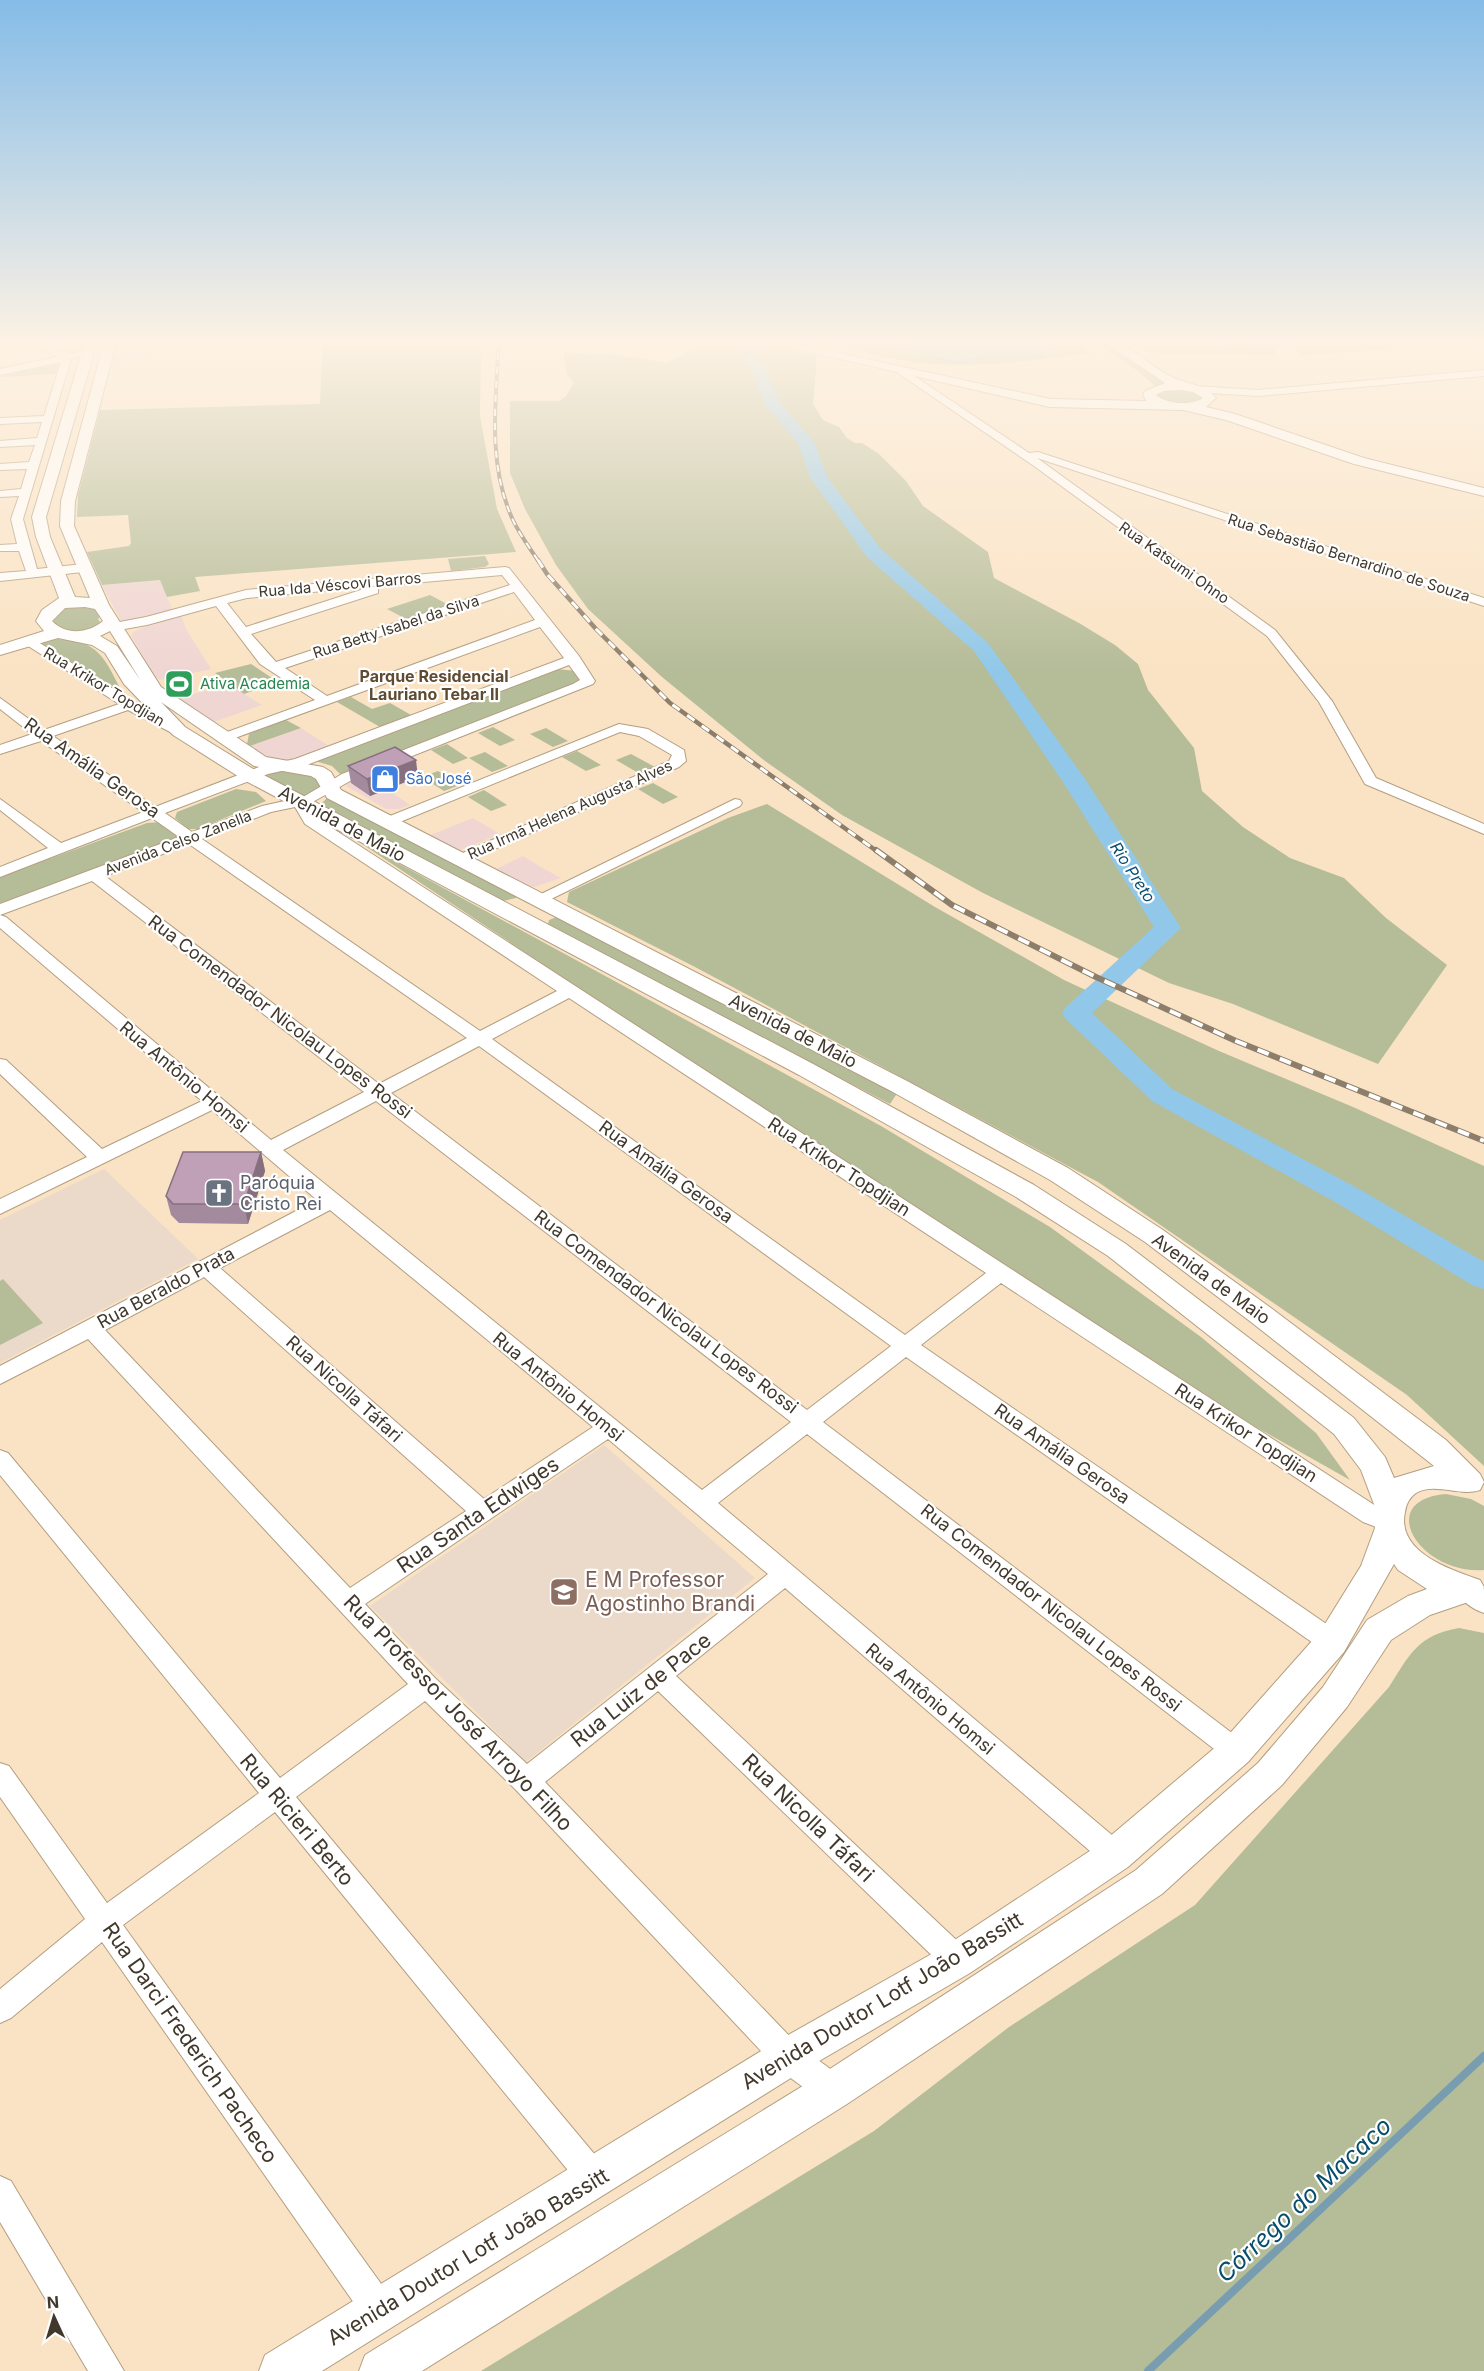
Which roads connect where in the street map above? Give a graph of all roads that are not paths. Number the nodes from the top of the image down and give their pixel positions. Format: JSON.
{"nodes":[{"id":1,"x":38,"y":450,"type":"edge"},
{"id":2,"x":60,"y":450,"type":"edge"},
{"id":3,"x":80,"y":450,"type":"edge"},
{"id":4,"x":1015,"y":450,"type":"edge"},
{"id":5,"x":1022,"y":450,"type":"edge"},
{"id":6,"x":1323,"y":450,"type":"edge"},
{"id":7,"x":34,"y":465,"type":"junction"},
{"id":8,"x":0,"y":467,"type":"edge"},
{"id":9,"x":26,"y":492,"type":"junction"},
{"id":10,"x":1484,"y":492,"type":"edge"},
{"id":11,"x":0,"y":494,"type":"edge"},
{"id":12,"x":23,"y":547,"type":"junction"},
{"id":13,"x":0,"y":548,"type":"edge"},
{"id":14,"x":83,"y":568,"type":"junction"},
{"id":15,"x":57,"y":572,"type":"junction"},
{"id":16,"x":40,"y":574,"type":"junction"},
{"id":17,"x":0,"y":578,"type":"edge"},
{"id":18,"x":407,"y":579,"type":"junction"},
{"id":19,"x":518,"y":587,"type":"junction"},
{"id":20,"x":219,"y":601,"type":"junction"},
{"id":21,"x":1484,"y":603,"type":"edge"},
{"id":22,"x":64,"y":604,"type":"junction"},
{"id":23,"x":101,"y":605,"type":"junction"},
{"id":24,"x":177,"y":614,"type":"junction"},
{"id":25,"x":544,"y":621,"type":"junction"},
{"id":26,"x":50,"y":627,"type":"junction"},
{"id":27,"x":115,"y":628,"type":"junction"},
{"id":28,"x":243,"y":633,"type":"junction"},
{"id":29,"x":82,"y":635,"type":"junction"},
{"id":30,"x":0,"y":641,"type":"edge"},
{"id":31,"x":30,"y":641,"type":"junction"},
{"id":32,"x":0,"y":650,"type":"edge"},
{"id":33,"x":275,"y":667,"type":"junction"},
{"id":34,"x":581,"y":669,"type":"junction"},
{"id":35,"x":324,"y":700,"type":"junction"},
{"id":36,"x":0,"y":702,"type":"edge"},
{"id":37,"x":135,"y":708,"type":"junction"},
{"id":38,"x":179,"y":731,"type":"junction"},
{"id":39,"x":42,"y":735,"type":"junction"},
{"id":40,"x":224,"y":738,"type":"junction"},
{"id":41,"x":0,"y":750,"type":"edge"},
{"id":42,"x":287,"y":765,"type":"junction"},
{"id":43,"x":251,"y":776,"type":"junction"},
{"id":44,"x":329,"y":788,"type":"junction"},
{"id":45,"x":0,"y":803,"type":"edge"},
{"id":46,"x":301,"y":803,"type":"junction"},
{"id":47,"x":735,"y":803,"type":"dead end"},
{"id":48,"x":156,"y":813,"type":"junction"},
{"id":49,"x":390,"y":821,"type":"junction"},
{"id":50,"x":1484,"y":829,"type":"edge"},
{"id":51,"x":191,"y":837,"type":"junction"},
{"id":52,"x":59,"y":849,"type":"junction"},
{"id":53,"x":461,"y":859,"type":"junction"},
{"id":54,"x":0,"y":872,"type":"edge"},
{"id":55,"x":94,"y":875,"type":"junction"},
{"id":56,"x":491,"y":903,"type":"junction"},
{"id":57,"x":547,"y":903,"type":"junction"},
{"id":58,"x":0,"y":910,"type":"edge"},
{"id":59,"x":0,"y":920,"type":"edge"},
{"id":60,"x":536,"y":927,"type":"junction"},
{"id":61,"x":570,"y":991,"type":"junction"},
{"id":62,"x":480,"y":1039,"type":"junction"},
{"id":63,"x":0,"y":1064,"type":"edge"},
{"id":64,"x":379,"y":1092,"type":"junction"},
{"id":65,"x":214,"y":1102,"type":"junction"},
{"id":66,"x":270,"y":1149,"type":"junction"},
{"id":67,"x":100,"y":1158,"type":"junction"},
{"id":68,"x":331,"y":1201,"type":"junction"},
{"id":69,"x":0,"y":1206,"type":"edge"},
{"id":70,"x":206,"y":1267,"type":"junction"},
{"id":71,"x":1000,"y":1273,"type":"junction"},
{"id":72,"x":91,"y":1328,"type":"junction"},
{"id":73,"x":906,"y":1346,"type":"junction"},
{"id":74,"x":0,"y":1376,"type":"edge"},
{"id":75,"x":809,"y":1421,"type":"junction"},
{"id":76,"x":608,"y":1428,"type":"junction"},
{"id":77,"x":0,"y":1459,"type":"edge"},
{"id":78,"x":1476,"y":1484,"type":"edge"},
{"id":79,"x":702,"y":1503,"type":"junction"},
{"id":80,"x":482,"y":1511,"type":"junction"},
{"id":81,"x":1388,"y":1520,"type":"junction"},
{"id":82,"x":784,"y":1575,"type":"junction"},
{"id":83,"x":1478,"y":1594,"type":"edge"},
{"id":84,"x":349,"y":1602,"type":"junction"},
{"id":85,"x":1332,"y":1642,"type":"junction"},
{"id":86,"x":659,"y":1676,"type":"junction"},
{"id":87,"x":426,"y":1686,"type":"junction"},
{"id":88,"x":1236,"y":1751,"type":"junction"},
{"id":89,"x":0,"y":1775,"type":"edge"},
{"id":90,"x":526,"y":1781,"type":"junction"},
{"id":91,"x":276,"y":1795,"type":"junction"},
{"id":92,"x":1115,"y":1855,"type":"junction"},
{"id":93,"x":104,"y":1922,"type":"junction"},
{"id":94,"x":957,"y":1960,"type":"junction"},
{"id":95,"x":0,"y":2008,"type":"edge"},
{"id":96,"x":788,"y":2057,"type":"junction"},
{"id":97,"x":833,"y":2090,"type":"junction"},
{"id":98,"x":595,"y":2179,"type":"junction"},
{"id":99,"x":0,"y":2192,"type":"edge"},
{"id":100,"x":380,"y":2311,"type":"junction"},
{"id":101,"x":107,"y":2371,"type":"edge"},
{"id":102,"x":281,"y":2371,"type":"edge"},
{"id":103,"x":381,"y":2371,"type":"edge"}],
"edges":[{"from":1,"to":7,"type":"street"},
{"from":2,"to":15,"type":"main road"},
{"from":3,"to":14,"type":"main road"},
{"from":4,"to":50,"type":"street","name":"Rua Katsumi Ohno"},
{"from":5,"to":21,"type":"street","name":"Rua Sebastião Bernardino de Souza"},
{"from":6,"to":10,"type":"main road"},
{"from":7,"to":8,"type":"street"},
{"from":7,"to":9,"type":"street"},
{"from":9,"to":11,"type":"street"},
{"from":9,"to":12,"type":"street"},
{"from":12,"to":13,"type":"street"},
{"from":12,"to":16,"type":"street"},
{"from":14,"to":15,"type":"street"},
{"from":14,"to":23,"type":"main road"},
{"from":15,"to":16,"type":"street"},
{"from":15,"to":22,"type":"main road"},
{"from":16,"to":17,"type":"street"},
{"from":18,"to":19,"type":"street","name":"Rua Ida Véscovi Barros"},
{"from":18,"to":20,"type":"street","name":"Rua Ida Véscovi Barros"},
{"from":18,"to":28,"type":"street"},
{"from":19,"to":25,"type":"street"},
{"from":19,"to":33,"type":"street","name":"Rua Betty Isabel da Silva"},
{"from":20,"to":24,"type":"street","name":"Rua Ida Véscovi Barros"},
{"from":20,"to":28,"type":"street"},
{"from":22,"to":23,"type":"main road"},
{"from":22,"to":26,"type":"main road"},
{"from":23,"to":27,"type":"main road","name":"Avenida de Maio"},
{"from":24,"to":27,"type":"street","name":"Rua Ida Véscovi Barros"},
{"from":24,"to":27,"type":"street","name":"Rua Ida Véscovi Barros"},
{"from":25,"to":34,"type":"street"},
{"from":25,"to":35,"type":"street"},
{"from":26,"to":29,"type":"main road"},
{"from":26,"to":30,"type":"main road"},
{"from":26,"to":31,"type":"main road"},
{"from":27,"to":29,"type":"main road"},
{"from":27,"to":40,"type":"main road","name":"Avenida de Maio"},
{"from":28,"to":33,"type":"street"},
{"from":29,"to":38,"type":"main road","name":"Avenida de Maio"},
{"from":31,"to":32,"type":"main road"},
{"from":31,"to":37,"type":"street","name":"Rua Krikor Topdjian"},
{"from":33,"to":35,"type":"street"},
{"from":34,"to":42,"type":"street","name":"Avenida Celso Zanella"},
{"from":34,"to":44,"type":"street","name":"Avenida Celso Zanella"},
{"from":35,"to":40,"type":"street"},
{"from":36,"to":39,"type":"street","name":"Rua Amália Gerosa"},
{"from":37,"to":38,"type":"street","name":"Rua Krikor Topdjian"},
{"from":37,"to":39,"type":"street"},
{"from":38,"to":43,"type":"main road","name":"Avenida de Maio"},
{"from":39,"to":41,"type":"street"},
{"from":39,"to":48,"type":"street","name":"Rua Amália Gerosa"},
{"from":40,"to":42,"type":"main road","name":"Avenida de Maio"},
{"from":42,"to":43,"type":"street","name":"Avenida Celso Zanella"},
{"from":42,"to":44,"type":"main road","name":"Avenida de Maio"},
{"from":43,"to":46,"type":"main road","name":"Avenida de Maio"},
{"from":43,"to":48,"type":"street","name":"Avenida Celso Zanella"},
{"from":44,"to":46,"type":"street","name":"Avenida Celso Zanella"},
{"from":44,"to":49,"type":"main road","name":"Avenida de Maio"},
{"from":45,"to":52,"type":"street"},
{"from":46,"to":51,"type":"street","name":"Avenida Celso Zanella"},
{"from":46,"to":56,"type":"main road","name":"Avenida de Maio"},
{"from":46,"to":61,"type":"street","name":"Rua Krikor Topdjian"},
{"from":47,"to":57,"type":"street"},
{"from":48,"to":51,"type":"street","name":"Rua Amália Gerosa"},
{"from":48,"to":52,"type":"street","name":"Avenida Celso Zanella"},
{"from":49,"to":53,"type":"main road","name":"Avenida de Maio"},
{"from":49,"to":53,"type":"street","name":"Rua Irmã Helena Augusta Alves"},
{"from":51,"to":55,"type":"street","name":"Avenida Celso Zanella"},
{"from":51,"to":62,"type":"street","name":"Rua Amália Gerosa"},
{"from":52,"to":54,"type":"street","name":"Avenida Celso Zanella"},
{"from":53,"to":57,"type":"main road","name":"Avenida de Maio"},
{"from":55,"to":58,"type":"street","name":"Avenida Celso Zanella"},
{"from":55,"to":64,"type":"street","name":"Rua Comendador Nicolau Lopes Rossi"},
{"from":56,"to":57,"type":"main road"},
{"from":56,"to":60,"type":"main road","name":"Avenida de Maio"},
{"from":57,"to":60,"type":"main road"},
{"from":57,"to":78,"type":"main road","name":"Avenida de Maio"},
{"from":59,"to":65,"type":"street","name":"Rua Antônio Homsi"},
{"from":60,"to":81,"type":"main road","name":"Avenida de Maio"},
{"from":61,"to":62,"type":"street"},
{"from":61,"to":71,"type":"street","name":"Rua Krikor Topdjian"},
{"from":62,"to":64,"type":"street"},
{"from":62,"to":73,"type":"street","name":"Rua Amália Gerosa"},
{"from":63,"to":67,"type":"street"},
{"from":64,"to":66,"type":"street"},
{"from":64,"to":75,"type":"street","name":"Rua Comendador Nicolau Lopes Rossi"},
{"from":65,"to":66,"type":"street","name":"Rua Antônio Homsi"},
{"from":65,"to":67,"type":"street"},
{"from":66,"to":68,"type":"street","name":"Rua Antônio Homsi"},
{"from":67,"to":69,"type":"street"},
{"from":68,"to":70,"type":"street","name":"Rua Beraldo Prata"},
{"from":68,"to":76,"type":"street","name":"Rua Antônio Homsi"},
{"from":70,"to":72,"type":"street","name":"Rua Beraldo Prata"},
{"from":70,"to":80,"type":"street","name":"Rua Nicolla Táfari"},
{"from":71,"to":73,"type":"street"},
{"from":71,"to":81,"type":"street","name":"Rua Krikor Topdjian"},
{"from":72,"to":74,"type":"street","name":"Rua Beraldo Prata"},
{"from":72,"to":84,"type":"street","name":"Rua Professor José Arroyo Filho"},
{"from":73,"to":75,"type":"street"},
{"from":73,"to":85,"type":"street","name":"Rua Amália Gerosa"},
{"from":75,"to":79,"type":"street"},
{"from":75,"to":88,"type":"street","name":"Rua Comendador Nicolau Lopes Rossi"},
{"from":76,"to":79,"type":"street","name":"Rua Antônio Homsi"},
{"from":76,"to":80,"type":"street","name":"Rua Santa Edwiges"},
{"from":77,"to":91,"type":"street","name":"Rua Ricieri Berto"},
{"from":78,"to":81,"type":"main road"},
{"from":79,"to":82,"type":"street","name":"Rua Antônio Homsi"},
{"from":80,"to":84,"type":"street","name":"Rua Santa Edwiges"},
{"from":81,"to":83,"type":"main road","name":"Avenida de Maio"},
{"from":81,"to":85,"type":"main road","name":"Avenida Doutor Lotf João Bassitt"},
{"from":82,"to":86,"type":"street","name":"Rua Luiz de Pace"},
{"from":82,"to":92,"type":"street","name":"Rua Antônio Homsi"},
{"from":83,"to":97,"type":"main road"},
{"from":84,"to":87,"type":"street","name":"Rua Professor José Arroyo Filho"},
{"from":85,"to":88,"type":"main road","name":"Avenida Doutor Lotf João Bassitt"},
{"from":86,"to":90,"type":"street","name":"Rua Luiz de Pace"},
{"from":86,"to":94,"type":"street","name":"Rua Nicolla Táfari"},
{"from":87,"to":90,"type":"street","name":"Rua Professor José Arroyo Filho"},
{"from":87,"to":91,"type":"street"},
{"from":88,"to":92,"type":"main road","name":"Avenida Doutor Lotf João Bassitt"},
{"from":89,"to":93,"type":"street","name":"Rua Darci Frederich Pacheco"},
{"from":90,"to":96,"type":"street","name":"Rua Professor José Arroyo Filho"},
{"from":91,"to":93,"type":"street"},
{"from":91,"to":98,"type":"street","name":"Rua Ricieri Berto"},
{"from":92,"to":94,"type":"main road","name":"Avenida Doutor Lotf João Bassitt"},
{"from":93,"to":95,"type":"street"},
{"from":93,"to":100,"type":"street","name":"Rua Darci Frederich Pacheco"},
{"from":94,"to":96,"type":"main road","name":"Avenida Doutor Lotf João Bassitt"},
{"from":96,"to":97,"type":"street","name":"Rua Professor José Arroyo Filho"},
{"from":96,"to":98,"type":"main road","name":"Avenida Doutor Lotf João Bassitt"},
{"from":97,"to":103,"type":"main road"},
{"from":98,"to":100,"type":"main road","name":"Avenida Doutor Lotf João Bassitt"},
{"from":99,"to":101,"type":"street"},
{"from":100,"to":102,"type":"main road","name":"Avenida Doutor Lotf João Bassitt"}]}
